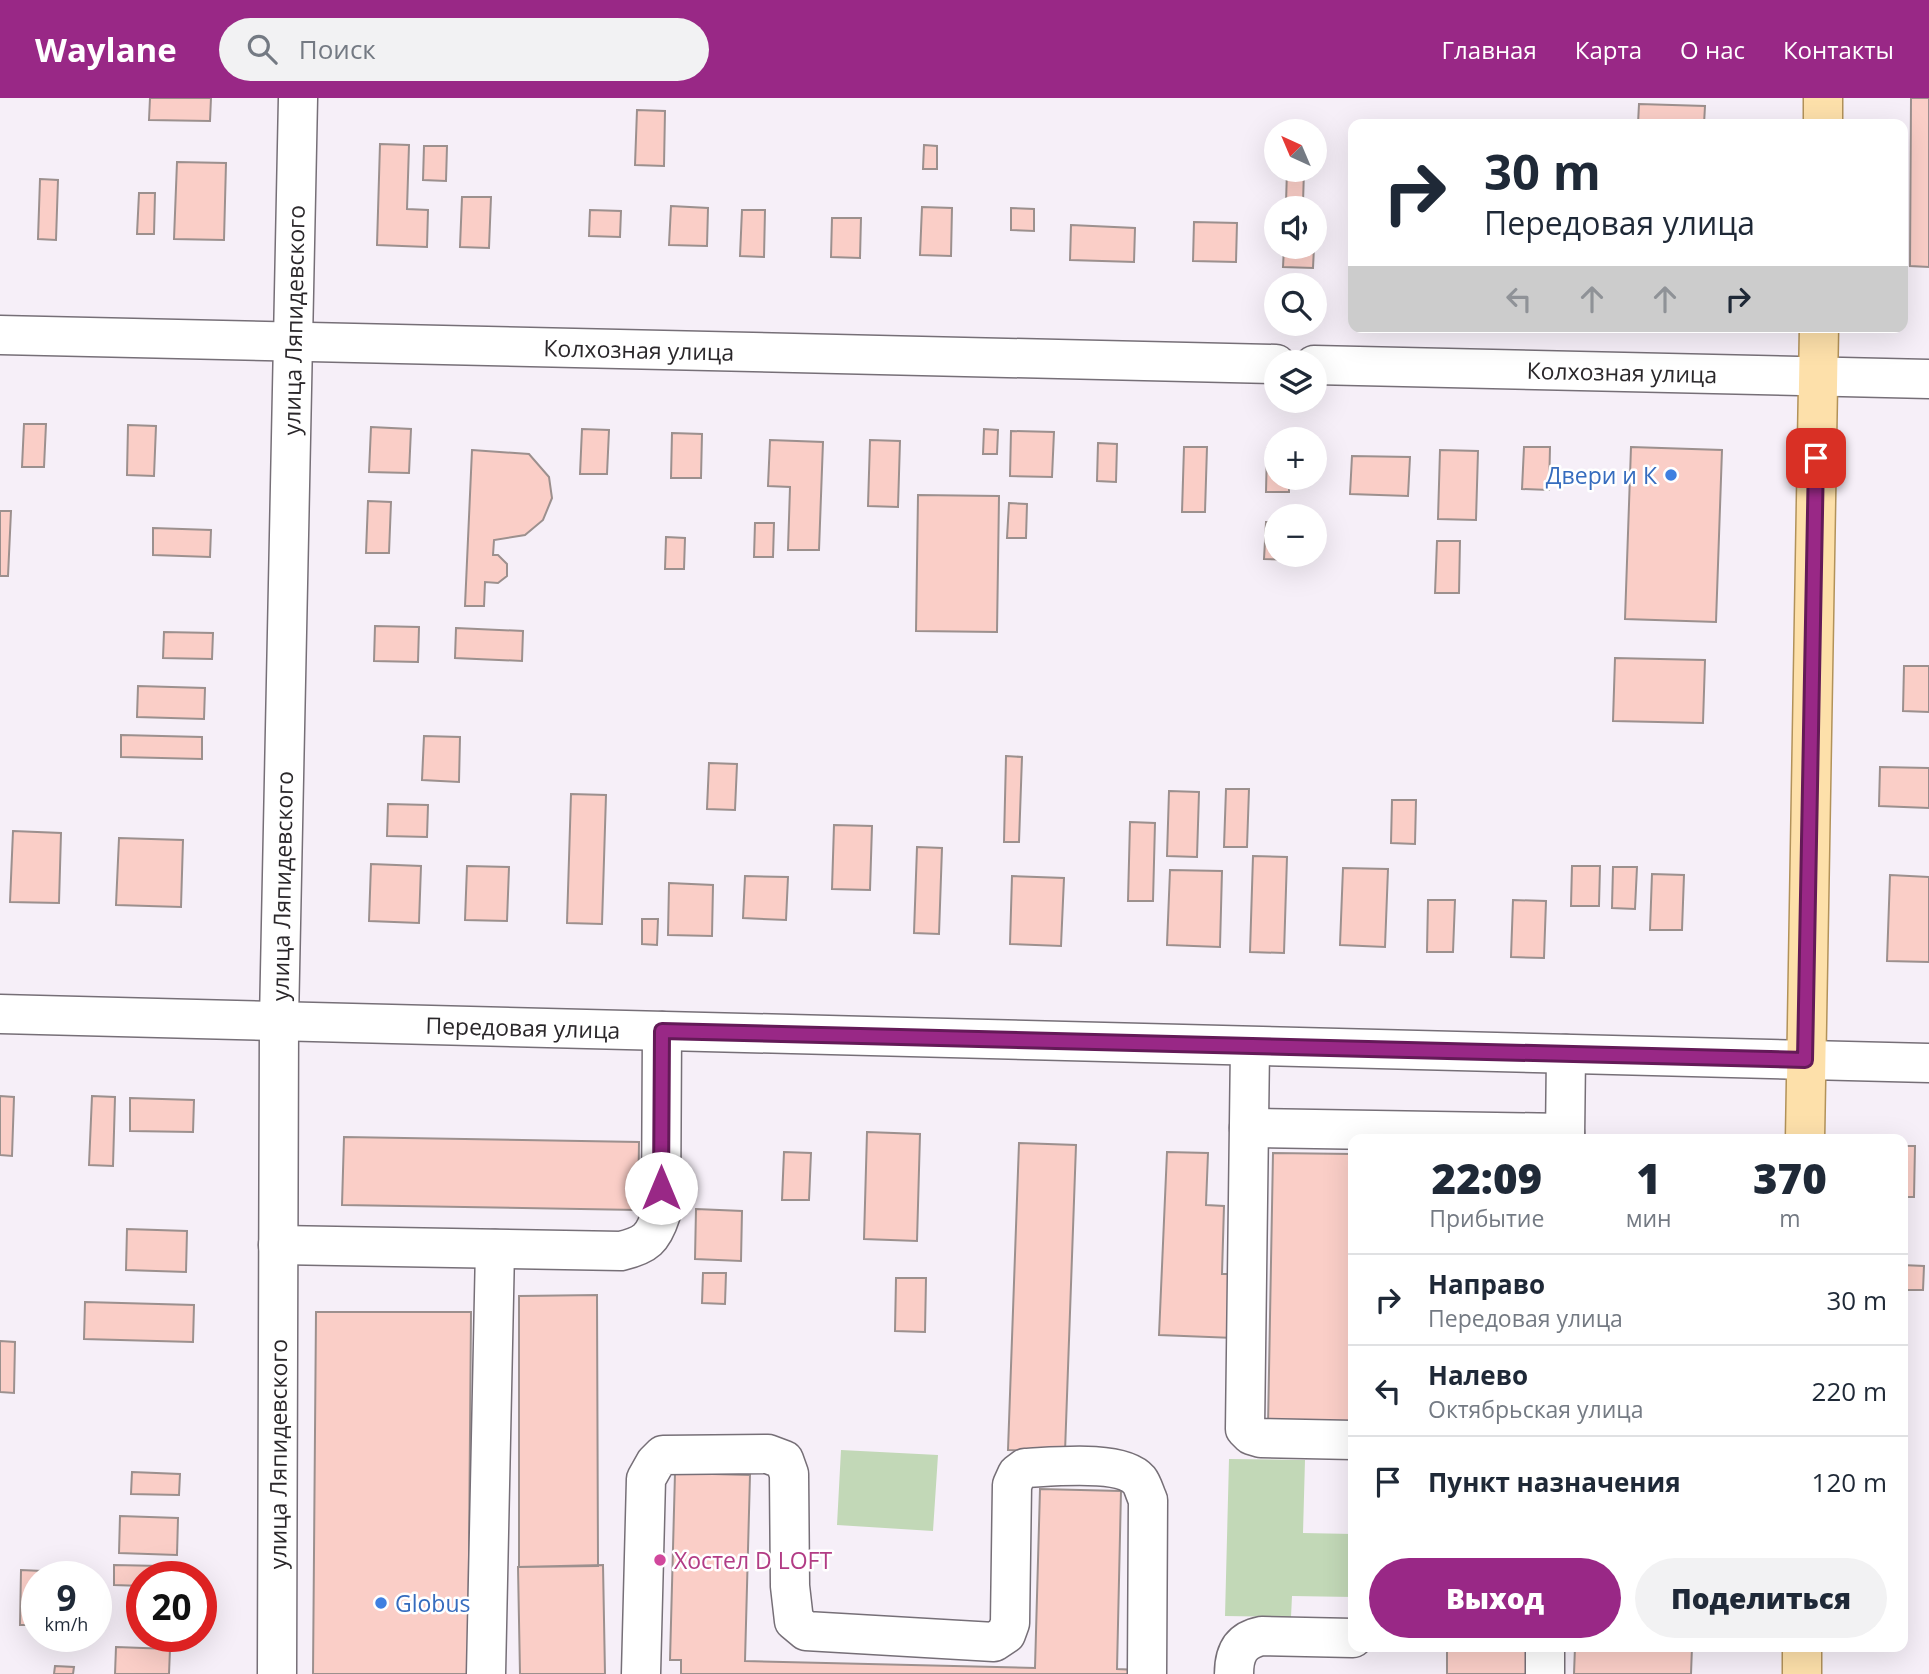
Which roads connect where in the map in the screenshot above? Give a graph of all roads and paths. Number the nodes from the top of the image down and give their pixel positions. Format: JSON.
{"nodes":[{"id":1,"x":298,"y":98,"type":"edge"},
{"id":2,"x":1824,"y":98,"type":"edge"},
{"id":3,"x":1823,"y":119,"type":"edge"},
{"id":4,"x":1819,"y":333,"type":"edge"},
{"id":5,"x":0,"y":335,"type":"edge"},
{"id":6,"x":293,"y":342,"type":"junction"},
{"id":7,"x":1264,"y":364,"type":"edge"},
{"id":8,"x":1327,"y":365,"type":"edge"},
{"id":9,"x":1818,"y":376,"type":"junction"},
{"id":10,"x":1929,"y":379,"type":"edge"},
{"id":11,"x":0,"y":1014,"type":"edge"},
{"id":12,"x":279,"y":1021,"type":"junction"},
{"id":13,"x":662,"y":1031,"type":"junction"},
{"id":14,"x":1250,"y":1047,"type":"junction"},
{"id":15,"x":1566,"y":1054,"type":"junction"},
{"id":16,"x":1805,"y":1060,"type":"junction"},
{"id":17,"x":1929,"y":1063,"type":"edge"},
{"id":18,"x":1249,"y":1128,"type":"junction"},
{"id":19,"x":1486,"y":1134,"type":"edge"},
{"id":20,"x":1565,"y":1134,"type":"edge"},
{"id":21,"x":1805,"y":1134,"type":"edge"},
{"id":22,"x":278,"y":1245,"type":"junction"},
{"id":23,"x":495,"y":1249,"type":"junction"},
{"id":24,"x":1348,"y":1440,"type":"edge"},
{"id":25,"x":1348,"y":1638,"type":"edge"},
{"id":26,"x":1545,"y":1652,"type":"edge"},
{"id":27,"x":1802,"y":1652,"type":"edge"},
{"id":28,"x":277,"y":1674,"type":"edge"},
{"id":29,"x":486,"y":1674,"type":"edge"},
{"id":30,"x":641,"y":1674,"type":"edge"},
{"id":31,"x":1147,"y":1674,"type":"edge"},
{"id":32,"x":1234,"y":1674,"type":"edge"},
{"id":33,"x":1545,"y":1674,"type":"edge"},
{"id":34,"x":1802,"y":1674,"type":"edge"}],
"edges":[{"from":1,"to":6,"type":"street","name":"улица Ляпидевского"},
{"from":2,"to":3,"type":"main road"},
{"from":4,"to":9,"type":"main road"},
{"from":5,"to":6,"type":"street","name":"Колхозная улица"},
{"from":6,"to":7,"type":"street","name":"Колхозная улица"},
{"from":6,"to":12,"type":"street","name":"улица Ляпидевского"},
{"from":8,"to":9,"type":"street","name":"Колхозная улица"},
{"from":9,"to":10,"type":"street","name":"Колхозная улица"},
{"from":9,"to":16,"type":"main road"},
{"from":11,"to":12,"type":"street","name":"Передовая улица"},
{"from":12,"to":13,"type":"street","name":"Передовая улица"},
{"from":12,"to":22,"type":"street","name":"улица Ляпидевского"},
{"from":13,"to":14,"type":"street","name":"Передовая улица"},
{"from":13,"to":23,"type":"street"},
{"from":14,"to":15,"type":"street","name":"Передовая улица"},
{"from":14,"to":18,"type":"street"},
{"from":15,"to":16,"type":"street","name":"Передовая улица"},
{"from":15,"to":20,"type":"street"},
{"from":16,"to":17,"type":"street","name":"Передовая улица"},
{"from":16,"to":21,"type":"main road"},
{"from":18,"to":19,"type":"street"},
{"from":18,"to":24,"type":"street"},
{"from":22,"to":23,"type":"street"},
{"from":22,"to":28,"type":"street","name":"улица Ляпидевского"},
{"from":23,"to":29,"type":"street"},
{"from":25,"to":32,"type":"street"},
{"from":26,"to":33,"type":"street"},
{"from":27,"to":34,"type":"main road"},
{"from":30,"to":31,"type":"street"}]}
